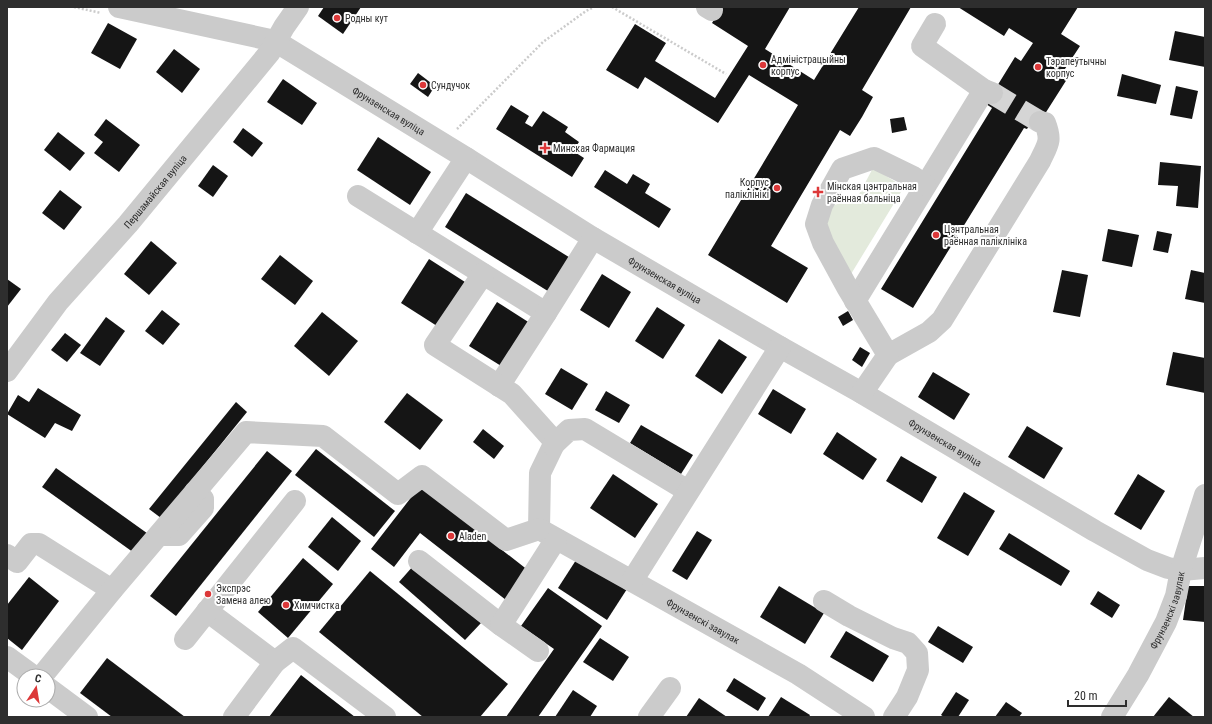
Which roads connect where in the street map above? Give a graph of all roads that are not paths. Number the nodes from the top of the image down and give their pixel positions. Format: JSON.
{"nodes":[{"id":1,"x":119,"y":7,"type":"edge"},
{"id":2,"x":298,"y":7,"type":"edge"},
{"id":3,"x":936,"y":24,"type":"dead end"},
{"id":4,"x":275,"y":41,"type":"junction"},
{"id":5,"x":1040,"y":122,"type":"tunnel mouth"},
{"id":6,"x":466,"y":158,"type":"junction"},
{"id":7,"x":925,"y":185,"type":"junction"},
{"id":8,"x":358,"y":196,"type":"dead end"},
{"id":9,"x":417,"y":233,"type":"junction"},
{"id":10,"x":593,"y":238,"type":"junction"},
{"id":11,"x":483,"y":274,"type":"junction"},
{"id":12,"x":856,"y":301,"type":"junction"},
{"id":13,"x":546,"y":313,"type":"junction"},
{"id":14,"x":780,"y":347,"type":"junction"},
{"id":15,"x":888,"y":355,"type":"junction"},
{"id":16,"x":7,"y":371,"type":"edge"},
{"id":17,"x":499,"y":386,"type":"junction"},
{"id":18,"x":862,"y":393,"type":"junction"},
{"id":19,"x":553,"y":445,"type":"junction"},
{"id":20,"x":688,"y":491,"type":"junction"},
{"id":21,"x":1205,"y":495,"type":"edge"},
{"id":22,"x":295,"y":501,"type":"dead end"},
{"id":23,"x":547,"y":534,"type":"junction"},
{"id":24,"x":419,"y":561,"type":"dead end"},
{"id":25,"x":10,"y":564,"type":"edge"},
{"id":26,"x":1205,"y":568,"type":"edge"},
{"id":27,"x":1181,"y":570,"type":"junction"},
{"id":28,"x":632,"y":581,"type":"junction"},
{"id":29,"x":112,"y":590,"type":"junction"},
{"id":30,"x":824,"y":601,"type":"dead end"},
{"id":31,"x":207,"y":611,"type":"junction"},
{"id":32,"x":501,"y":625,"type":"junction"},
{"id":33,"x":185,"y":639,"type":"dead end"},
{"id":34,"x":538,"y":651,"type":"dead end"},
{"id":35,"x":7,"y":657,"type":"edge"},
{"id":36,"x":275,"y":662,"type":"junction"},
{"id":37,"x":22,"y":668,"type":"edge"},
{"id":38,"x":49,"y":668,"type":"edge"},
{"id":39,"x":670,"y":688,"type":"dead end"},
{"id":40,"x":56,"y":694,"type":"edge"},
{"id":41,"x":87,"y":717,"type":"edge"},
{"id":42,"x":234,"y":717,"type":"edge"},
{"id":43,"x":385,"y":717,"type":"edge"},
{"id":44,"x":649,"y":717,"type":"edge"},
{"id":45,"x":864,"y":717,"type":"edge"},
{"id":46,"x":894,"y":717,"type":"edge"},
{"id":47,"x":1112,"y":717,"type":"edge"}],
"edges":[{"from":1,"to":4,"type":"street","name":"Фрунзенская вуліца"},
{"from":2,"to":4,"type":"street","name":"Першамайская вуліца"},
{"from":3,"to":7,"type":"street"},
{"from":4,"to":6,"type":"street","name":"Фрунзенская вуліца"},
{"from":4,"to":16,"type":"street","name":"Першамайская вуліца"},
{"from":5,"to":15,"type":"street"},
{"from":6,"to":9,"type":"street"},
{"from":6,"to":10,"type":"street","name":"Фрунзенская вуліца"},
{"from":7,"to":12,"type":"street"},
{"from":7,"to":12,"type":"street"},
{"from":8,"to":9,"type":"street"},
{"from":9,"to":11,"type":"street"},
{"from":10,"to":13,"type":"street"},
{"from":10,"to":14,"type":"street","name":"Фрунзенская вуліца"},
{"from":11,"to":13,"type":"street"},
{"from":11,"to":17,"type":"street"},
{"from":12,"to":15,"type":"street"},
{"from":13,"to":17,"type":"street"},
{"from":14,"to":18,"type":"street","name":"Фрунзенская вуліца"},
{"from":14,"to":20,"type":"street"},
{"from":15,"to":18,"type":"street"},
{"from":17,"to":19,"type":"street"},
{"from":18,"to":27,"type":"street","name":"Фрунзенская вуліца"},
{"from":19,"to":20,"type":"street"},
{"from":19,"to":23,"type":"street"},
{"from":20,"to":28,"type":"street"},
{"from":21,"to":27,"type":"street","name":"Фрунзенскі завулак"},
{"from":22,"to":31,"type":"street"},
{"from":23,"to":28,"type":"street","name":"Фрунзенскі завулак"},
{"from":23,"to":29,"type":"street"},
{"from":23,"to":32,"type":"street"},
{"from":24,"to":32,"type":"street"},
{"from":25,"to":29,"type":"street"},
{"from":26,"to":27,"type":"street","name":"Фрунзенская вуліца"},
{"from":27,"to":47,"type":"street","name":"Фрунзенскі завулак"},
{"from":28,"to":45,"type":"street","name":"Фрунзенскі завулак"},
{"from":29,"to":38,"type":"street"},
{"from":30,"to":46,"type":"street"},
{"from":31,"to":33,"type":"street"},
{"from":31,"to":36,"type":"street"},
{"from":32,"to":34,"type":"street"},
{"from":35,"to":37,"type":"street"},
{"from":36,"to":42,"type":"street"},
{"from":36,"to":43,"type":"street"},
{"from":39,"to":44,"type":"street"},
{"from":40,"to":41,"type":"street"}]}
